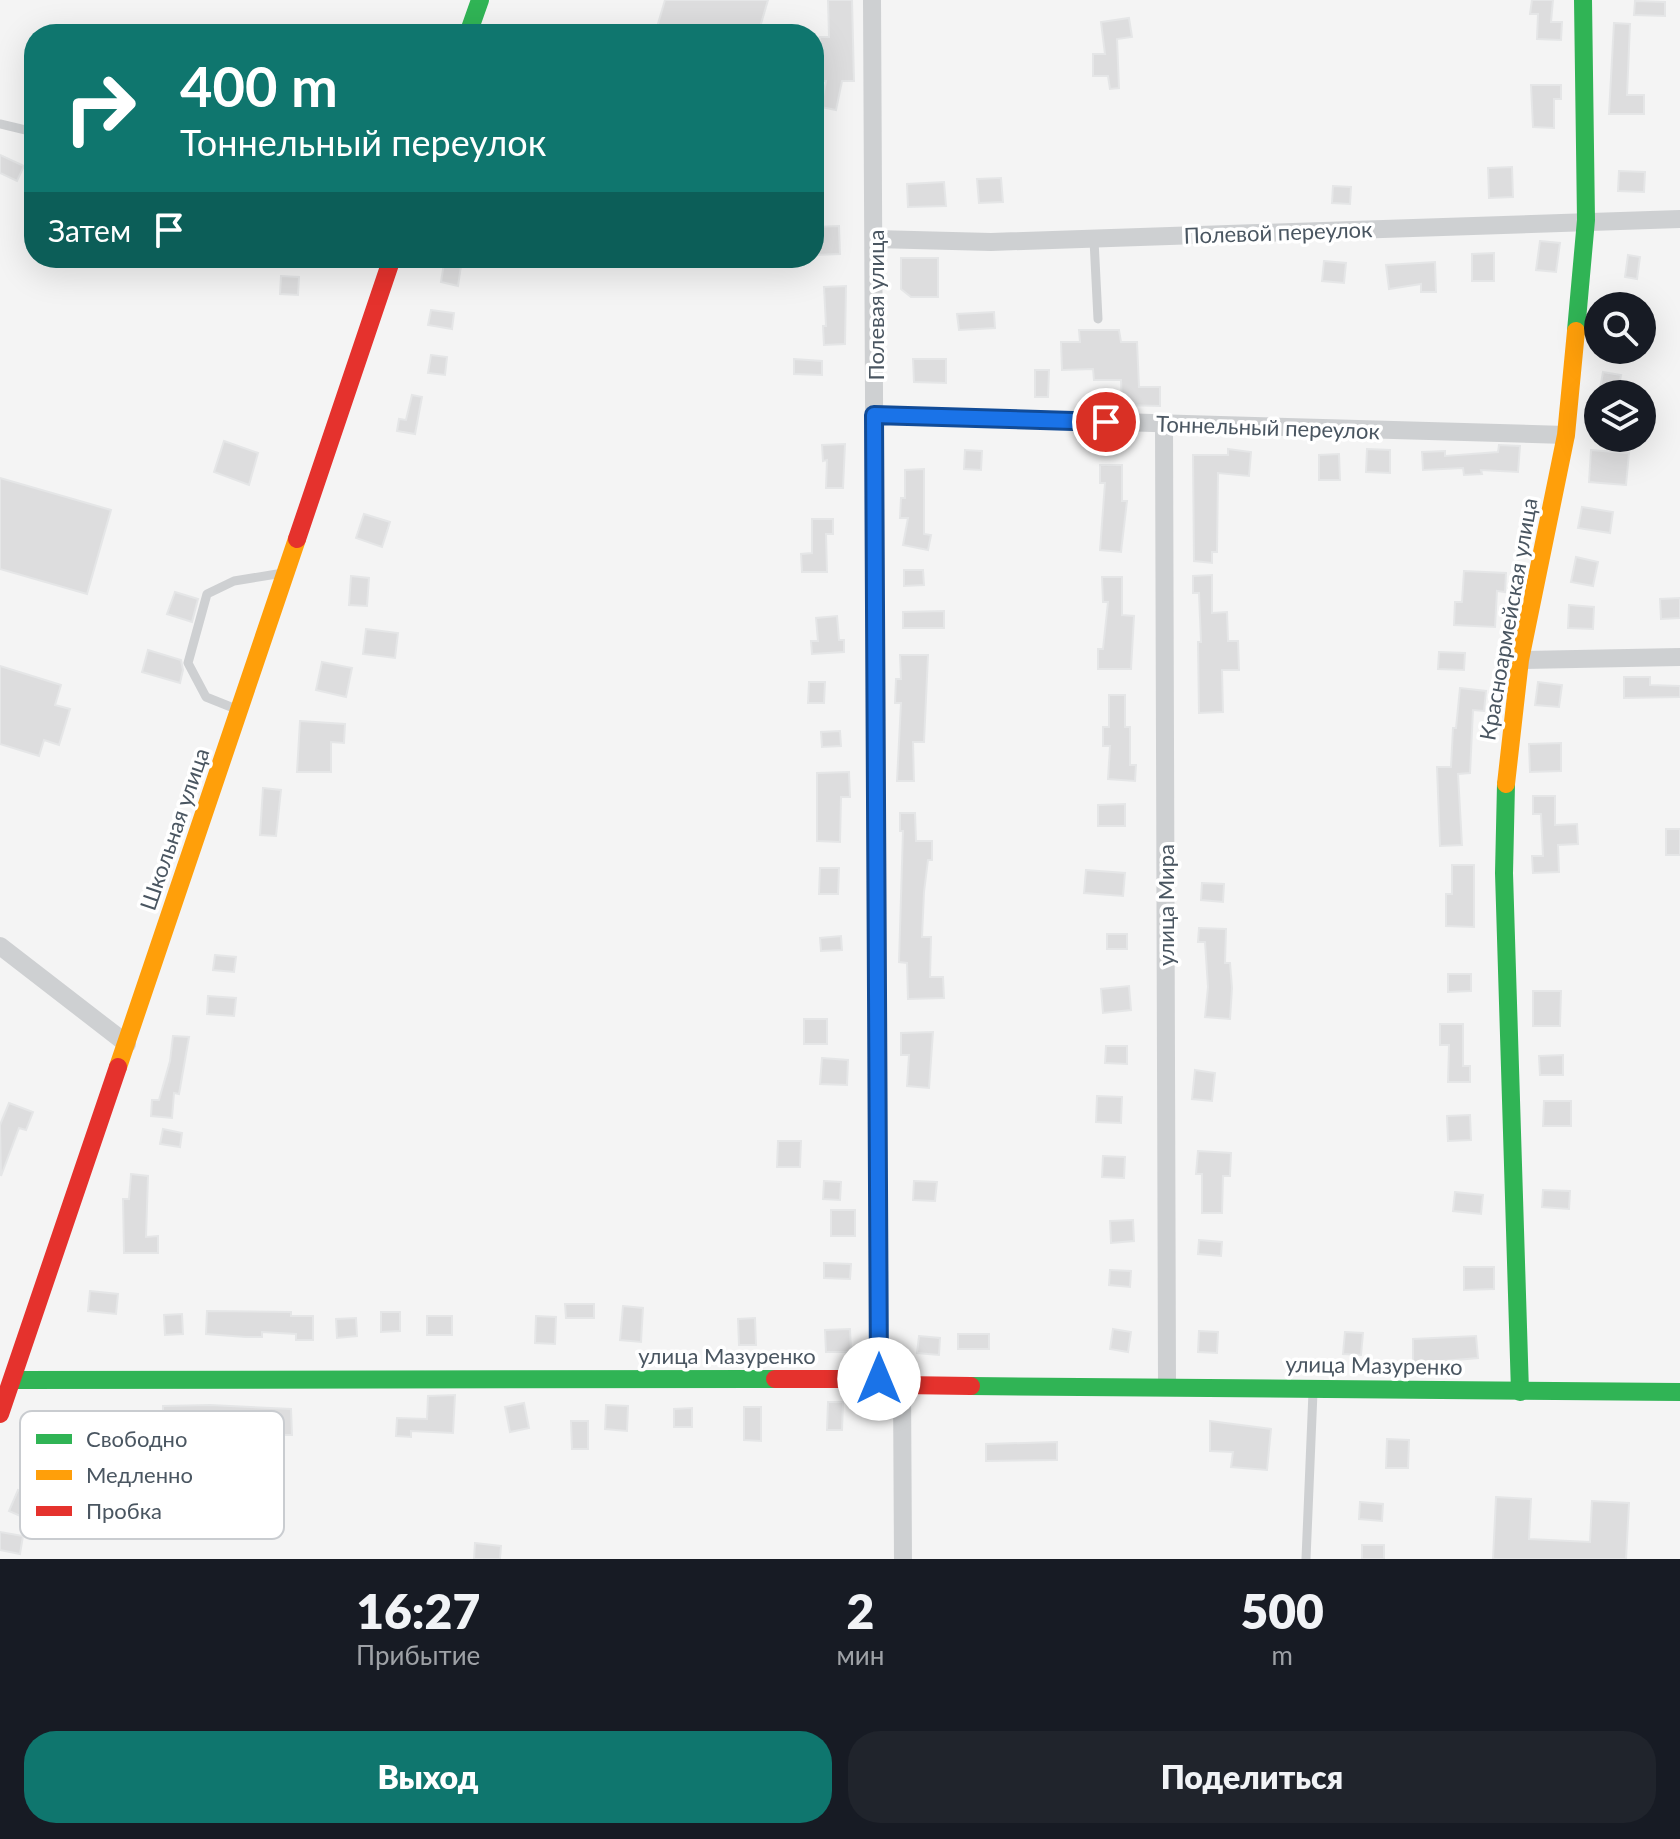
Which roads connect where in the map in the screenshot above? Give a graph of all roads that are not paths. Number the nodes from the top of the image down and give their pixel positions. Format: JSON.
{"nodes":[{"id":1,"x":480,"y":0,"type":"edge"},
{"id":2,"x":872,"y":0,"type":"edge"},
{"id":3,"x":1583,"y":0,"type":"edge"},
{"id":4,"x":472,"y":24,"type":"edge"},
{"id":5,"x":0,"y":124,"type":"edge"},
{"id":6,"x":24,"y":130,"type":"edge"},
{"id":7,"x":1680,"y":219,"type":"edge"},
{"id":8,"x":1586,"y":220,"type":"junction"},
{"id":9,"x":875,"y":239,"type":"junction"},
{"id":10,"x":1094,"y":240,"type":"junction"},
{"id":11,"x":389,"y":268,"type":"edge"},
{"id":12,"x":1098,"y":319,"type":"dead end"},
{"id":13,"x":874,"y":415,"type":"junction"},
{"id":14,"x":1164,"y":424,"type":"junction"},
{"id":15,"x":1566,"y":435,"type":"junction"},
{"id":16,"x":286,"y":573,"type":"junction"},
{"id":17,"x":1680,"y":657,"type":"edge"},
{"id":18,"x":1520,"y":660,"type":"junction"},
{"id":19,"x":240,"y":710,"type":"junction"},
{"id":20,"x":0,"y":946,"type":"edge"},
{"id":21,"x":127,"y":1044,"type":"junction"},
{"id":22,"x":879,"y":1379,"type":"junction"},
{"id":23,"x":13,"y":1380,"type":"junction"},
{"id":24,"x":902,"y":1385,"type":"junction"},
{"id":25,"x":1167,"y":1385,"type":"junction"},
{"id":26,"x":1313,"y":1388,"type":"junction"},
{"id":27,"x":1520,"y":1392,"type":"junction"},
{"id":28,"x":1680,"y":1392,"type":"edge"},
{"id":29,"x":0,"y":1414,"type":"edge"},
{"id":30,"x":903,"y":1559,"type":"edge"},
{"id":31,"x":1306,"y":1559,"type":"edge"}],
"edges":[{"from":1,"to":4,"type":"street"},
{"from":2,"to":9,"type":"street","name":"Полевая улица"},
{"from":3,"to":8,"type":"street","name":"Красноармейская улица"},
{"from":5,"to":6,"type":"lane"},
{"from":7,"to":8,"type":"street","name":"Полевой переулок"},
{"from":8,"to":10,"type":"street","name":"Полевой переулок"},
{"from":8,"to":15,"type":"street","name":"Красноармейская улица"},
{"from":9,"to":10,"type":"street","name":"Полевой переулок"},
{"from":9,"to":13,"type":"street","name":"Полевая улица"},
{"from":10,"to":12,"type":"lane"},
{"from":11,"to":16,"type":"street","name":"Школьная улица"},
{"from":13,"to":14,"type":"street","name":"Тоннельный переулок"},
{"from":13,"to":22,"type":"street","name":"Полевая улица"},
{"from":14,"to":15,"type":"street","name":"Тоннельный переулок"},
{"from":14,"to":25,"type":"street","name":"улица Мира"},
{"from":15,"to":18,"type":"street","name":"Красноармейская улица"},
{"from":16,"to":19,"type":"street","name":"Школьная улица"},
{"from":16,"to":19,"type":"lane"},
{"from":17,"to":18,"type":"street"},
{"from":18,"to":27,"type":"street","name":"Красноармейская улица"},
{"from":19,"to":21,"type":"street","name":"Школьная улица"},
{"from":20,"to":21,"type":"street"},
{"from":21,"to":23,"type":"street","name":"Школьная улица"},
{"from":22,"to":23,"type":"street","name":"улица Мазуренко"},
{"from":22,"to":24,"type":"street","name":"улица Мазуренко"},
{"from":23,"to":29,"type":"street","name":"Школьная улица"},
{"from":24,"to":25,"type":"street","name":"улица Мазуренко"},
{"from":24,"to":30,"type":"street"},
{"from":25,"to":26,"type":"street","name":"улица Мазуренко"},
{"from":26,"to":27,"type":"street","name":"улица Мазуренко"},
{"from":26,"to":31,"type":"lane"},
{"from":27,"to":28,"type":"street","name":"улица Мазуренко"}]}
